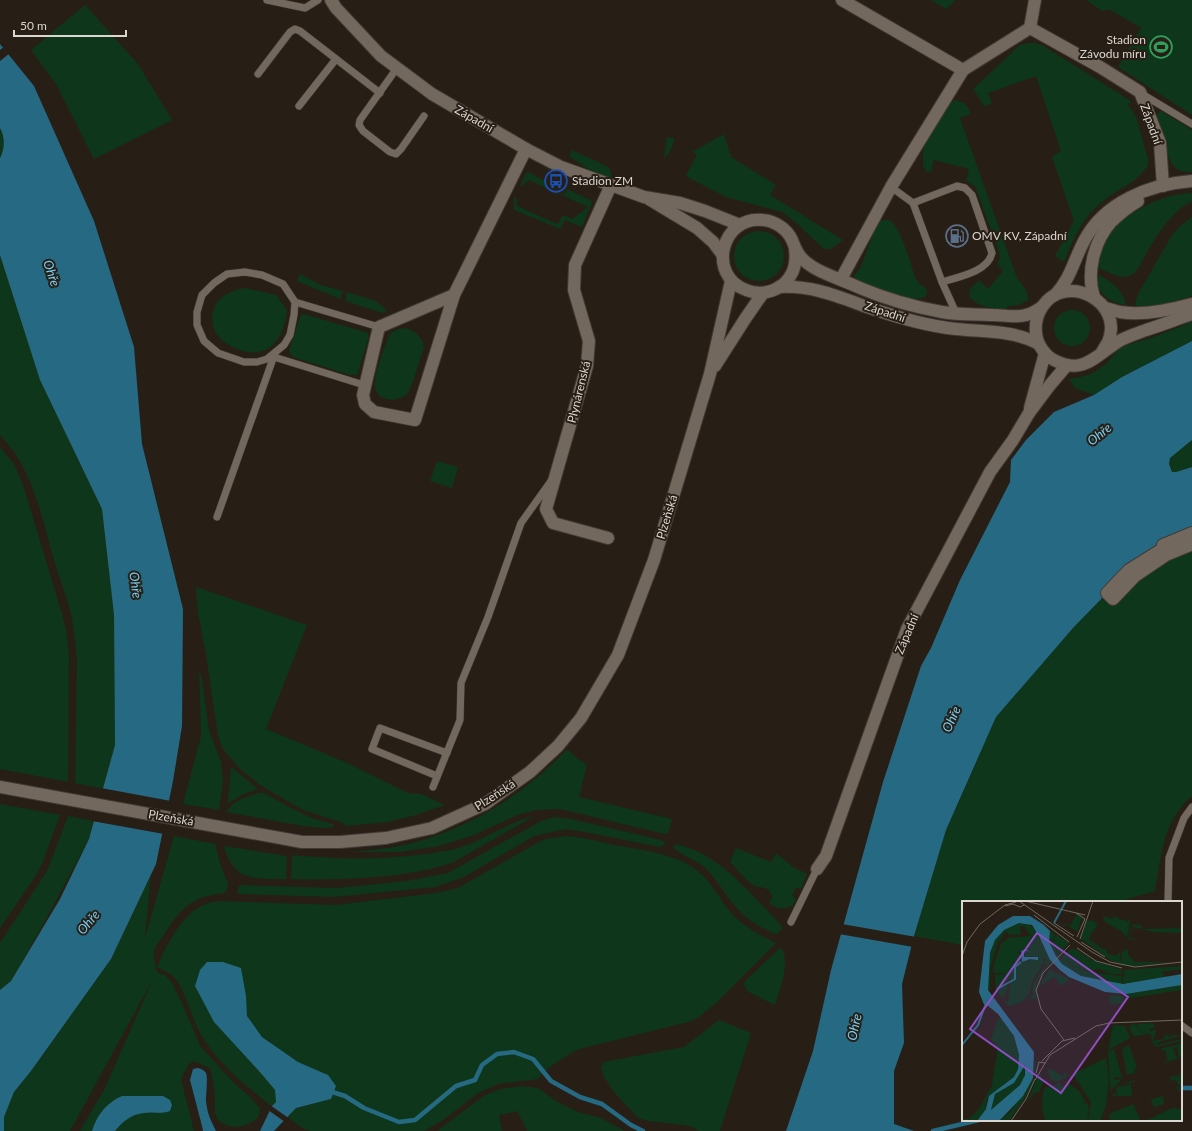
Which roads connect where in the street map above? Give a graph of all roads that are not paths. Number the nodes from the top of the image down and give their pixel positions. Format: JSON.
{"nodes":[{"id":1,"x":267,"y":0,"type":"edge"},
{"id":2,"x":318,"y":0,"type":"edge"},
{"id":3,"x":331,"y":0,"type":"edge"},
{"id":4,"x":842,"y":0,"type":"edge"},
{"id":5,"x":1035,"y":0,"type":"edge"},
{"id":6,"x":1030,"y":28,"type":"junction"},
{"id":7,"x":336,"y":59,"type":"junction"},
{"id":8,"x":397,"y":68,"type":"junction"},
{"id":9,"x":963,"y":70,"type":"junction"},
{"id":10,"x":258,"y":74,"type":"dead end"},
{"id":11,"x":1140,"y":92,"type":"junction"},
{"id":12,"x":380,"y":93,"type":"junction"},
{"id":13,"x":299,"y":106,"type":"dead end"},
{"id":14,"x":424,"y":116,"type":"dead end"},
{"id":15,"x":1192,"y":124,"type":"edge"},
{"id":16,"x":526,"y":149,"type":"junction"},
{"id":17,"x":1192,"y":181,"type":"edge"},
{"id":18,"x":611,"y":185,"type":"junction"},
{"id":19,"x":891,"y":187,"type":"junction"},
{"id":20,"x":1161,"y":187,"type":"junction"},
{"id":21,"x":644,"y":197,"type":"junction"},
{"id":22,"x":913,"y":203,"type":"junction"},
{"id":23,"x":740,"y":225,"type":"junction"},
{"id":24,"x":796,"y":249,"type":"junction"},
{"id":25,"x":722,"y":254,"type":"junction"},
{"id":26,"x":842,"y":279,"type":"junction"},
{"id":27,"x":731,"y":281,"type":"junction"},
{"id":28,"x":942,"y":282,"type":"junction"},
{"id":29,"x":778,"y":287,"type":"junction"},
{"id":30,"x":763,"y":293,"type":"junction"},
{"id":31,"x":454,"y":295,"type":"junction"},
{"id":32,"x":1055,"y":295,"type":"junction"},
{"id":33,"x":1094,"y":298,"type":"junction"},
{"id":34,"x":294,"y":302,"type":"junction"},
{"id":35,"x":1192,"y":304,"type":"edge"},
{"id":36,"x":1042,"y":307,"type":"junction"},
{"id":37,"x":1105,"y":308,"type":"junction"},
{"id":38,"x":956,"y":313,"type":"junction"},
{"id":39,"x":1192,"y":314,"type":"edge"},
{"id":40,"x":379,"y":327,"type":"junction"},
{"id":41,"x":1042,"y":349,"type":"junction"},
{"id":42,"x":1102,"y":352,"type":"junction"},
{"id":43,"x":275,"y":355,"type":"junction"},
{"id":44,"x":1067,"y":365,"type":"junction"},
{"id":45,"x":710,"y":374,"type":"junction"},
{"id":46,"x":364,"y":385,"type":"junction"},
{"id":47,"x":1029,"y":413,"type":"junction"},
{"id":48,"x":556,"y":475,"type":"junction"},
{"id":49,"x":216,"y":517,"type":"dead end"},
{"id":50,"x":1192,"y":533,"type":"edge"},
{"id":51,"x":608,"y":538,"type":"dead end"},
{"id":52,"x":1192,"y":538,"type":"edge"},
{"id":53,"x":447,"y":753,"type":"junction"},
{"id":54,"x":437,"y":776,"type":"junction"},
{"id":55,"x":0,"y":787,"type":"edge"},
{"id":56,"x":433,"y":787,"type":"dead end"},
{"id":57,"x":1192,"y":807,"type":"edge"},
{"id":58,"x":817,"y":869,"type":"joint"},
{"id":59,"x":1168,"y":901,"type":"edge"},
{"id":60,"x":791,"y":922,"type":"dead end"},
{"id":61,"x":1182,"y":1026,"type":"edge"},
{"id":62,"x":1192,"y":1033,"type":"edge"}],
"edges":[{"from":1,"to":2,"type":"lane"},
{"from":3,"to":8,"type":"street","name":"Západní"},
{"from":4,"to":9,"type":"street"},
{"from":5,"to":6,"type":"street"},
{"from":6,"to":9,"type":"street"},
{"from":6,"to":11,"type":"street","name":"Západní"},
{"from":7,"to":10,"type":"lane"},
{"from":7,"to":12,"type":"lane"},
{"from":7,"to":13,"type":"lane"},
{"from":8,"to":12,"type":"lane"},
{"from":8,"to":16,"type":"street","name":"Západní"},
{"from":9,"to":19,"type":"street"},
{"from":11,"to":15,"type":"lane"},
{"from":11,"to":20,"type":"street","name":"Západní"},
{"from":12,"to":14,"type":"lane"},
{"from":16,"to":18,"type":"street","name":"Západní"},
{"from":16,"to":31,"type":"street"},
{"from":17,"to":20,"type":"street","name":"Západní"},
{"from":18,"to":21,"type":"street","name":"Západní"},
{"from":18,"to":48,"type":"street","name":"Plynárenská"},
{"from":19,"to":22,"type":"lane"},
{"from":19,"to":26,"type":"street"},
{"from":20,"to":32,"type":"street","name":"Západní"},
{"from":20,"to":33,"type":"street","name":"Západní"},
{"from":21,"to":23,"type":"street","name":"Západní"},
{"from":21,"to":25,"type":"street","name":"Západní"},
{"from":22,"to":28,"type":"lane"},
{"from":22,"to":28,"type":"lane"},
{"from":23,"to":24,"type":"street","name":"Západní"},
{"from":23,"to":25,"type":"street"},
{"from":24,"to":26,"type":"street","name":"Západní"},
{"from":24,"to":29,"type":"street","name":"Západní"},
{"from":25,"to":27,"type":"street","name":"Západní"},
{"from":26,"to":38,"type":"street","name":"Západní"},
{"from":27,"to":30,"type":"street"},
{"from":27,"to":45,"type":"street","name":"Plzeňská"},
{"from":28,"to":38,"type":"lane"},
{"from":29,"to":30,"type":"street","name":"Západní"},
{"from":29,"to":41,"type":"street","name":"Západní"},
{"from":30,"to":45,"type":"street","name":"Plzeňská"},
{"from":31,"to":40,"type":"street"},
{"from":31,"to":46,"type":"street"},
{"from":32,"to":33,"type":"street"},
{"from":32,"to":36,"type":"street","name":"Západní"},
{"from":33,"to":37,"type":"street"},
{"from":34,"to":40,"type":"lane"},
{"from":34,"to":43,"type":"lane"},
{"from":34,"to":43,"type":"lane"},
{"from":35,"to":37,"type":"street"},
{"from":36,"to":38,"type":"street","name":"Západní"},
{"from":36,"to":41,"type":"street","name":"Západní"},
{"from":37,"to":42,"type":"street"},
{"from":39,"to":42,"type":"street"},
{"from":40,"to":46,"type":"street"},
{"from":41,"to":44,"type":"street","name":"Západní"},
{"from":41,"to":47,"type":"street","name":"Západní"},
{"from":42,"to":44,"type":"street"},
{"from":43,"to":46,"type":"lane"},
{"from":43,"to":49,"type":"lane"},
{"from":44,"to":47,"type":"street","name":"Západní"},
{"from":45,"to":55,"type":"street","name":"Plzeňská"},
{"from":47,"to":58,"type":"street","name":"Západní"},
{"from":48,"to":51,"type":"street","name":"Plynárenská"},
{"from":48,"to":53,"type":"lane"},
{"from":50,"to":52,"type":"street"},
{"from":53,"to":54,"type":"lane"},
{"from":53,"to":54,"type":"lane"},
{"from":54,"to":56,"type":"lane"},
{"from":57,"to":59,"type":"lane"},
{"from":58,"to":60,"type":"lane"},
{"from":61,"to":62,"type":"lane"}]}
